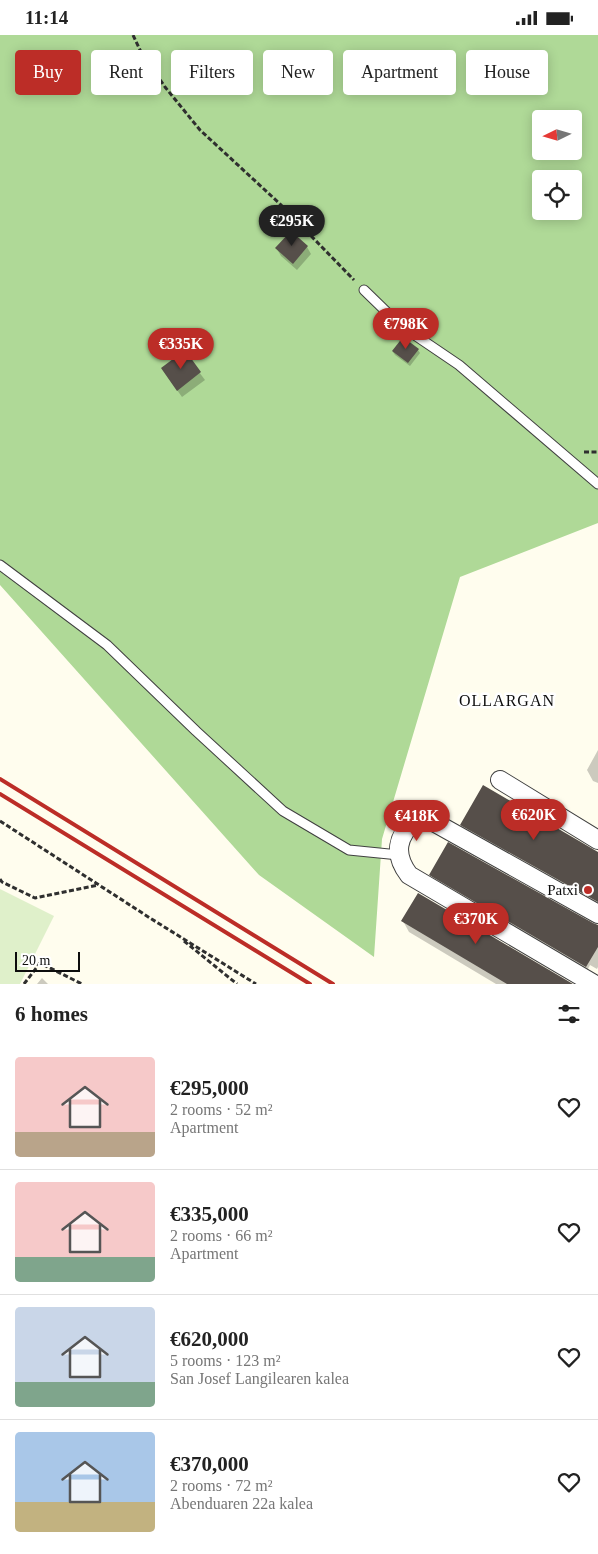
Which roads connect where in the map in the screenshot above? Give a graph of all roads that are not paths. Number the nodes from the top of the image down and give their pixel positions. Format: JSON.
{"nodes":[{"id":1,"x":364,"y":290,"type":"road end"},
{"id":2,"x":598,"y":484,"type":"edge"},
{"id":3,"x":0,"y":565,"type":"edge"},
{"id":4,"x":500,"y":780,"type":"dead end"},
{"id":5,"x":598,"y":840,"type":"edge"},
{"id":6,"x":399,"y":855,"type":"junction"},
{"id":7,"x":598,"y":914,"type":"edge"},
{"id":8,"x":594,"y":984,"type":"edge"}],
"edges":[{"from":1,"to":2,"type":"lane"},
{"from":3,"to":6,"type":"lane"},
{"from":4,"to":5,"type":"street"},
{"from":6,"to":7,"type":"street"},
{"from":6,"to":8,"type":"street"}]}
